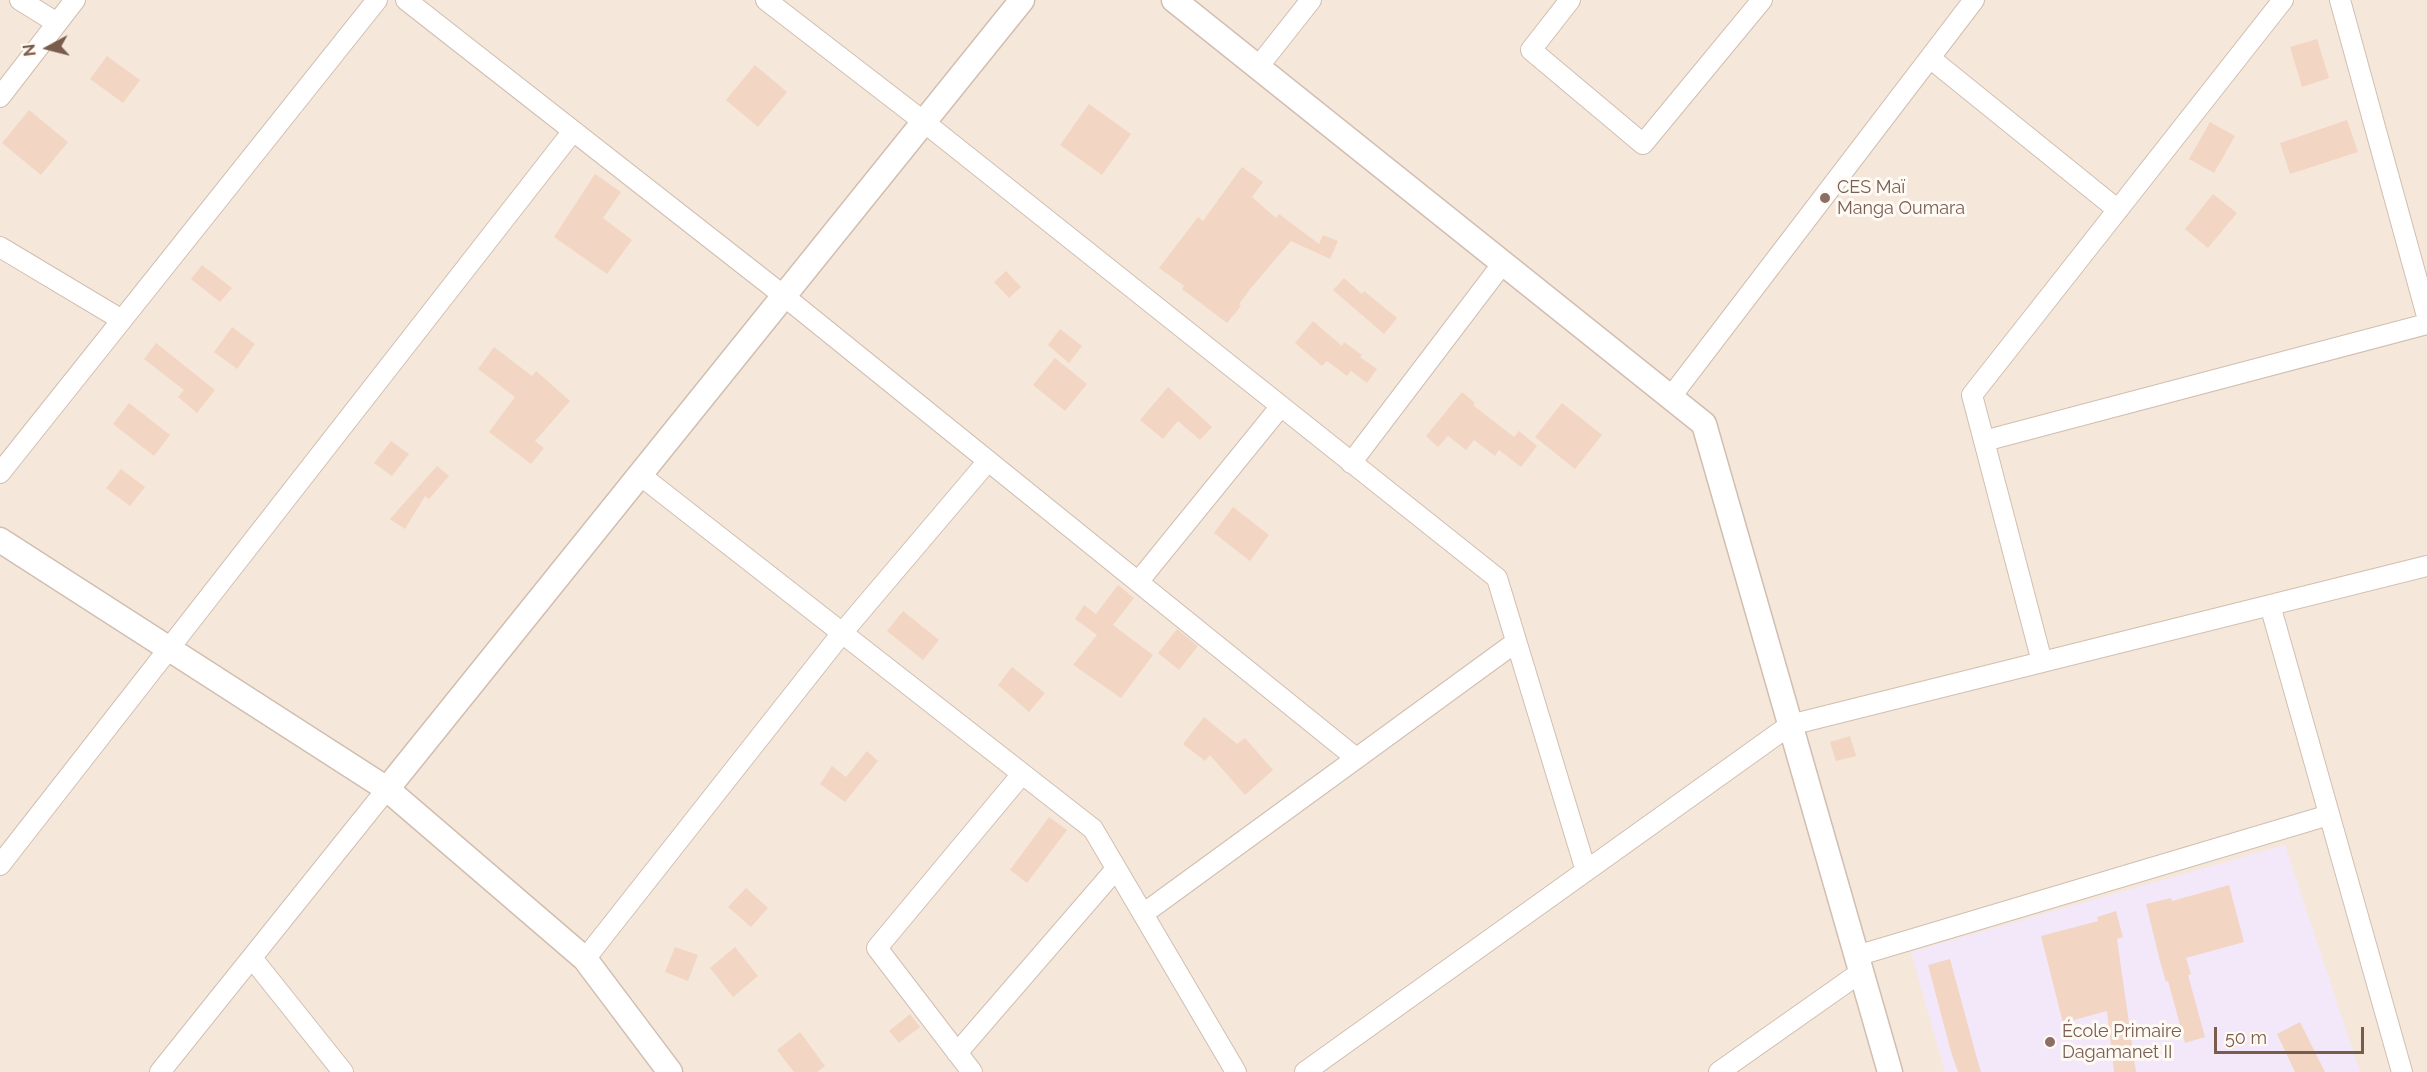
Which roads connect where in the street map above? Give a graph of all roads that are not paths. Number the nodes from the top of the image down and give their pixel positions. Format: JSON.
{"nodes":[{"id":1,"x":20,"y":0,"type":"edge"},
{"id":2,"x":75,"y":0,"type":"edge"},
{"id":3,"x":377,"y":0,"type":"edge"},
{"id":4,"x":406,"y":0,"type":"edge"},
{"id":5,"x":766,"y":0,"type":"edge"},
{"id":6,"x":1022,"y":0,"type":"edge"},
{"id":7,"x":1174,"y":0,"type":"edge"},
{"id":8,"x":1311,"y":0,"type":"edge"},
{"id":9,"x":1570,"y":0,"type":"edge"},
{"id":10,"x":1762,"y":0,"type":"edge"},
{"id":11,"x":1974,"y":0,"type":"edge"},
{"id":12,"x":2283,"y":0,"type":"edge"},
{"id":13,"x":2340,"y":0,"type":"edge"},
{"id":14,"x":57,"y":23,"type":"junction"},
{"id":15,"x":1930,"y":58,"type":"junction"},
{"id":16,"x":1258,"y":67,"type":"junction"},
{"id":17,"x":0,"y":97,"type":"edge"},
{"id":18,"x":924,"y":122,"type":"junction"},
{"id":19,"x":573,"y":130,"type":"junction"},
{"id":20,"x":2118,"y":210,"type":"junction"},
{"id":21,"x":0,"y":247,"type":"edge"},
{"id":22,"x":1503,"y":263,"type":"junction"},
{"id":23,"x":784,"y":296,"type":"junction"},
{"id":24,"x":2427,"y":316,"type":"edge"},
{"id":25,"x":122,"y":320,"type":"junction"},
{"id":26,"x":2427,"y":324,"type":"edge"},
{"id":27,"x":1670,"y":398,"type":"junction"},
{"id":28,"x":1281,"y":406,"type":"junction"},
{"id":29,"x":1984,"y":441,"type":"junction"},
{"id":30,"x":988,"y":461,"type":"junction"},
{"id":31,"x":1351,"y":463,"type":"junction"},
{"id":32,"x":0,"y":473,"type":"edge"},
{"id":33,"x":640,"y":475,"type":"junction"},
{"id":34,"x":0,"y":540,"type":"edge"},
{"id":35,"x":2427,"y":566,"type":"edge"},
{"id":36,"x":1138,"y":582,"type":"junction"},
{"id":37,"x":2270,"y":605,"type":"junction"},
{"id":38,"x":842,"y":633,"type":"junction"},
{"id":39,"x":1516,"y":642,"type":"junction"},
{"id":40,"x":168,"y":648,"type":"junction"},
{"id":41,"x":2042,"y":662,"type":"junction"},
{"id":42,"x":1790,"y":725,"type":"junction"},
{"id":43,"x":1356,"y":758,"type":"junction"},
{"id":44,"x":1022,"y":774,"type":"junction"},
{"id":45,"x":387,"y":789,"type":"junction"},
{"id":46,"x":2329,"y":815,"type":"junction"},
{"id":47,"x":0,"y":865,"type":"edge"},
{"id":48,"x":1116,"y":869,"type":"junction"},
{"id":49,"x":1586,"y":871,"type":"junction"},
{"id":50,"x":1143,"y":914,"type":"junction"},
{"id":51,"x":252,"y":958,"type":"junction"},
{"id":52,"x":585,"y":959,"type":"junction"},
{"id":53,"x":1858,"y":964,"type":"junction"},
{"id":54,"x":957,"y":1053,"type":"junction"},
{"id":55,"x":160,"y":1072,"type":"edge"},
{"id":56,"x":343,"y":1072,"type":"edge"},
{"id":57,"x":670,"y":1072,"type":"edge"},
{"id":58,"x":972,"y":1072,"type":"edge"},
{"id":59,"x":1236,"y":1072,"type":"edge"},
{"id":60,"x":1305,"y":1072,"type":"edge"},
{"id":61,"x":1719,"y":1072,"type":"edge"},
{"id":62,"x":1890,"y":1072,"type":"edge"},
{"id":63,"x":2402,"y":1072,"type":"edge"}],
"edges":[{"from":1,"to":14,"type":"street"},
{"from":2,"to":14,"type":"street"},
{"from":3,"to":25,"type":"street"},
{"from":4,"to":19,"type":"street"},
{"from":5,"to":18,"type":"street"},
{"from":6,"to":18,"type":"street"},
{"from":7,"to":16,"type":"street"},
{"from":8,"to":16,"type":"street"},
{"from":9,"to":10,"type":"street"},
{"from":11,"to":15,"type":"street"},
{"from":12,"to":20,"type":"street"},
{"from":13,"to":24,"type":"street"},
{"from":14,"to":17,"type":"street"},
{"from":15,"to":20,"type":"street"},
{"from":15,"to":27,"type":"street"},
{"from":16,"to":22,"type":"street"},
{"from":18,"to":23,"type":"street"},
{"from":18,"to":28,"type":"street"},
{"from":19,"to":23,"type":"street"},
{"from":19,"to":40,"type":"street"},
{"from":20,"to":29,"type":"street"},
{"from":21,"to":25,"type":"street"},
{"from":22,"to":27,"type":"street"},
{"from":22,"to":31,"type":"street"},
{"from":23,"to":30,"type":"street"},
{"from":23,"to":33,"type":"street"},
{"from":25,"to":32,"type":"street"},
{"from":26,"to":29,"type":"street"},
{"from":27,"to":42,"type":"street"},
{"from":28,"to":31,"type":"street"},
{"from":28,"to":36,"type":"street"},
{"from":29,"to":41,"type":"street"},
{"from":30,"to":36,"type":"street"},
{"from":30,"to":38,"type":"street"},
{"from":31,"to":39,"type":"street"},
{"from":33,"to":38,"type":"street"},
{"from":33,"to":45,"type":"street"},
{"from":34,"to":40,"type":"street"},
{"from":35,"to":37,"type":"street"},
{"from":36,"to":43,"type":"street"},
{"from":37,"to":41,"type":"street"},
{"from":37,"to":46,"type":"street"},
{"from":38,"to":44,"type":"street"},
{"from":38,"to":52,"type":"street"},
{"from":39,"to":43,"type":"street"},
{"from":39,"to":49,"type":"street"},
{"from":40,"to":45,"type":"street"},
{"from":40,"to":47,"type":"street"},
{"from":41,"to":42,"type":"street"},
{"from":42,"to":49,"type":"street"},
{"from":42,"to":53,"type":"street"},
{"from":43,"to":50,"type":"street"},
{"from":44,"to":48,"type":"street"},
{"from":44,"to":54,"type":"street"},
{"from":45,"to":51,"type":"street"},
{"from":45,"to":52,"type":"street"},
{"from":46,"to":53,"type":"street"},
{"from":46,"to":63,"type":"street"},
{"from":48,"to":50,"type":"street"},
{"from":48,"to":54,"type":"street"},
{"from":49,"to":60,"type":"street"},
{"from":50,"to":59,"type":"street"},
{"from":51,"to":55,"type":"street"},
{"from":51,"to":56,"type":"street"},
{"from":52,"to":57,"type":"street"},
{"from":53,"to":61,"type":"street"},
{"from":53,"to":62,"type":"street"},
{"from":54,"to":58,"type":"street"}]}
